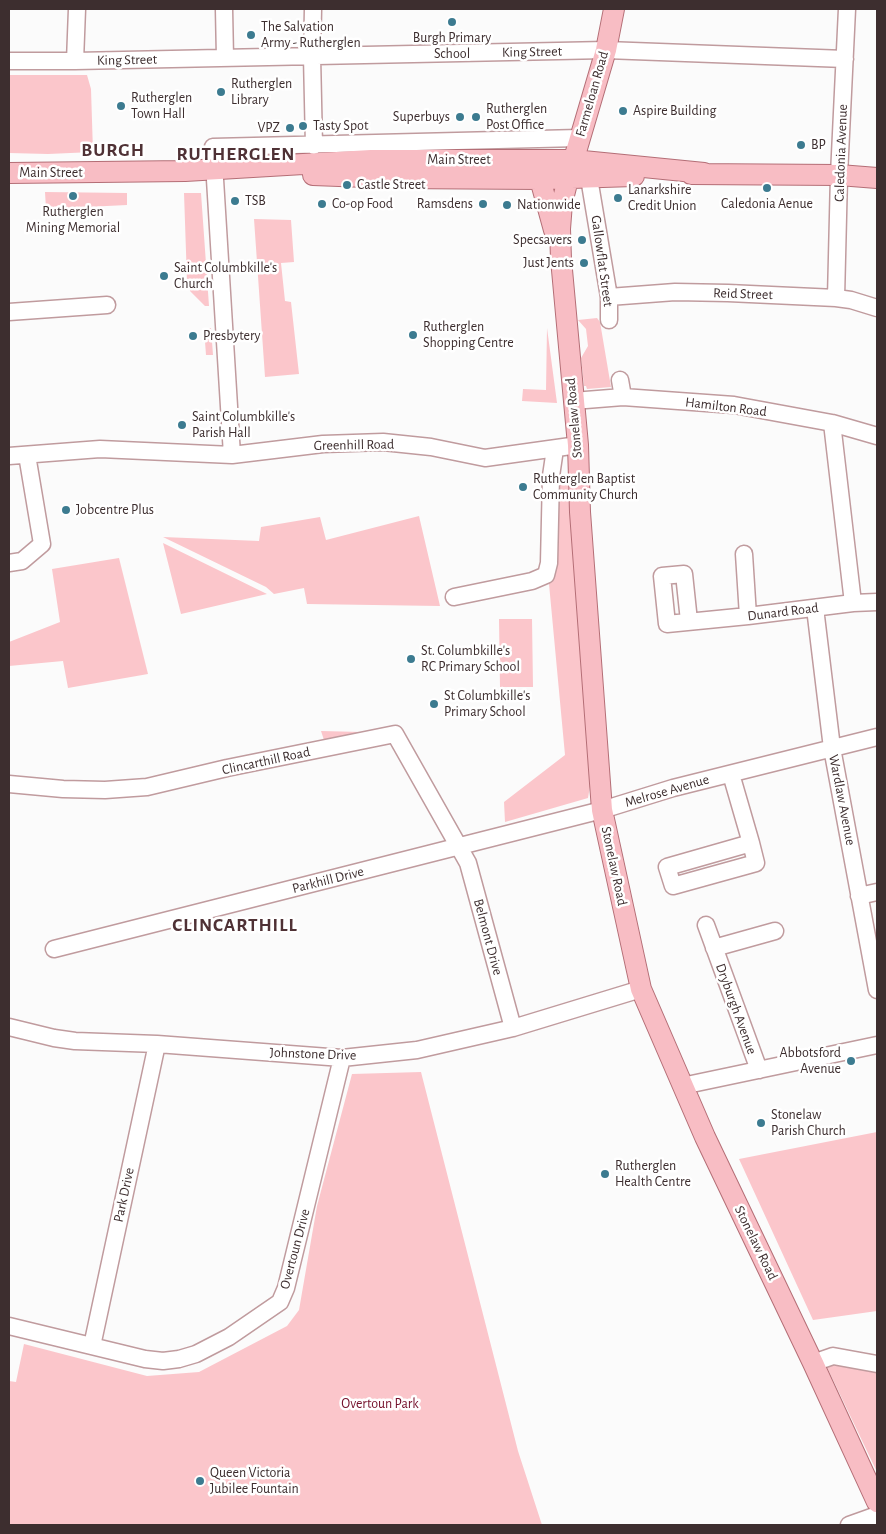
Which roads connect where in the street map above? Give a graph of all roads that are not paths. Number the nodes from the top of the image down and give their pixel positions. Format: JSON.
{"nodes":[{"id":1,"x":76,"y":9,"type":"edge"},
{"id":2,"x":224,"y":9,"type":"edge"},
{"id":3,"x":313,"y":9,"type":"edge"},
{"id":4,"x":614,"y":9,"type":"edge"},
{"id":5,"x":847,"y":9,"type":"edge"},
{"id":6,"x":606,"y":50,"type":"junction"},
{"id":7,"x":312,"y":56,"type":"junction"},
{"id":8,"x":225,"y":58,"type":"junction"},
{"id":9,"x":845,"y":59,"type":"junction"},
{"id":10,"x":9,"y":61,"type":"edge"},
{"id":11,"x":75,"y":62,"type":"junction"},
{"id":12,"x":579,"y":138,"type":"junction"},
{"id":13,"x":314,"y":146,"type":"junction"},
{"id":14,"x":573,"y":160,"type":"junction"},
{"id":15,"x":214,"y":170,"type":"junction"},
{"id":16,"x":9,"y":173,"type":"edge"},
{"id":17,"x":704,"y":173,"type":"junction"},
{"id":18,"x":839,"y":175,"type":"junction"},
{"id":19,"x":589,"y":178,"type":"junction"},
{"id":20,"x":877,"y":178,"type":"edge"},
{"id":21,"x":540,"y":179,"type":"junction"},
{"id":22,"x":568,"y":179,"type":"junction"},
{"id":23,"x":560,"y":259,"type":"junction"},
{"id":24,"x":609,"y":297,"type":"junction"},
{"id":25,"x":836,"y":298,"type":"junction"},
{"id":26,"x":107,"y":305,"type":"dead end"},
{"id":27,"x":877,"y":308,"type":"edge"},
{"id":28,"x":9,"y":312,"type":"edge"},
{"id":29,"x":609,"y":320,"type":"dead end"},
{"id":30,"x":620,"y":380,"type":"dead end"},
{"id":31,"x":623,"y":397,"type":"junction"},
{"id":32,"x":573,"y":401,"type":"junction"},
{"id":33,"x":832,"y":423,"type":"junction"},
{"id":34,"x":877,"y":436,"type":"edge"},
{"id":35,"x":578,"y":445,"type":"junction"},
{"id":36,"x":555,"y":449,"type":"junction"},
{"id":37,"x":27,"y":455,"type":"junction"},
{"id":38,"x":232,"y":455,"type":"junction"},
{"id":39,"x":9,"y":456,"type":"edge"},
{"id":40,"x":744,"y":554,"type":"dead end"},
{"id":41,"x":9,"y":563,"type":"edge"},
{"id":42,"x":454,"y":597,"type":"dead end"},
{"id":43,"x":877,"y":602,"type":"edge"},
{"id":44,"x":853,"y":603,"type":"junction"},
{"id":45,"x":815,"y":608,"type":"junction"},
{"id":46,"x":748,"y":616,"type":"junction"},
{"id":47,"x":689,"y":621,"type":"dead end"},
{"id":48,"x":877,"y":737,"type":"edge"},
{"id":49,"x":832,"y":748,"type":"junction"},
{"id":50,"x":731,"y":774,"type":"junction"},
{"id":51,"x":9,"y":784,"type":"edge"},
{"id":52,"x":602,"y":810,"type":"junction"},
{"id":53,"x":751,"y":842,"type":"junction"},
{"id":54,"x":460,"y":847,"type":"junction"},
{"id":55,"x":877,"y":892,"type":"edge"},
{"id":56,"x":859,"y":896,"type":"junction"},
{"id":57,"x":706,"y":925,"type":"dead end"},
{"id":58,"x":775,"y":931,"type":"dead end"},
{"id":59,"x":714,"y":948,"type":"junction"},
{"id":60,"x":54,"y":949,"type":"dead end"},
{"id":61,"x":641,"y":989,"type":"junction"},
{"id":62,"x":877,"y":990,"type":"edge"},
{"id":63,"x":9,"y":1027,"type":"edge"},
{"id":64,"x":513,"y":1028,"type":"junction"},
{"id":65,"x":157,"y":1044,"type":"junction"},
{"id":66,"x":877,"y":1045,"type":"edge"},
{"id":67,"x":342,"y":1058,"type":"junction"},
{"id":68,"x":758,"y":1070,"type":"junction"},
{"id":69,"x":682,"y":1086,"type":"junction"},
{"id":70,"x":9,"y":1326,"type":"edge"},
{"id":71,"x":92,"y":1346,"type":"junction"},
{"id":72,"x":813,"y":1363,"type":"junction"},
{"id":73,"x":877,"y":1364,"type":"edge"},
{"id":74,"x":877,"y":1502,"type":"edge"},
{"id":75,"x":877,"y":1515,"type":"edge"},
{"id":76,"x":849,"y":1525,"type":"edge"}],
"edges":[{"from":1,"to":11,"type":"street"},
{"from":2,"to":8,"type":"street"},
{"from":3,"to":7,"type":"street"},
{"from":4,"to":6,"type":"main road","name":"Farmeloan Road"},
{"from":5,"to":9,"type":"street","name":"Caledonia Avenue"},
{"from":6,"to":7,"type":"street","name":"King Street"},
{"from":6,"to":9,"type":"street","name":"King Street"},
{"from":6,"to":12,"type":"main road","name":"Farmeloan Road"},
{"from":7,"to":8,"type":"street","name":"King Street"},
{"from":7,"to":13,"type":"street"},
{"from":8,"to":11,"type":"street","name":"King Street"},
{"from":9,"to":18,"type":"street","name":"Caledonia Avenue"},
{"from":10,"to":11,"type":"street","name":"King Street"},
{"from":12,"to":13,"type":"street","name":"Main Street"},
{"from":12,"to":14,"type":"main road","name":"Farmeloan Road"},
{"from":13,"to":15,"type":"street","name":"Main Street"},
{"from":14,"to":15,"type":"main road","name":"Main Street"},
{"from":14,"to":17,"type":"main road","name":"Main Street"},
{"from":14,"to":22,"type":"main road","name":"Farmeloan Road"},
{"from":15,"to":16,"type":"main road","name":"Main Street"},
{"from":15,"to":21,"type":"main road","name":"Main Street"},
{"from":15,"to":38,"type":"street"},
{"from":17,"to":18,"type":"main road","name":"Main Street"},
{"from":17,"to":19,"type":"main road","name":"Main Street"},
{"from":18,"to":20,"type":"main road","name":"Main Street"},
{"from":18,"to":25,"type":"street","name":"Caledonia Avenue"},
{"from":19,"to":22,"type":"main road","name":"Main Street"},
{"from":19,"to":24,"type":"street","name":"Gallowflat Street"},
{"from":21,"to":22,"type":"main road","name":"Main Street"},
{"from":21,"to":23,"type":"main road"},
{"from":22,"to":23,"type":"main road","name":"Stonelaw Road"},
{"from":23,"to":32,"type":"main road","name":"Stonelaw Road"},
{"from":24,"to":25,"type":"street","name":"Reid Street"},
{"from":24,"to":29,"type":"street","name":"Gallowflat Street"},
{"from":25,"to":27,"type":"street","name":"Reid Street"},
{"from":26,"to":28,"type":"street"},
{"from":30,"to":31,"type":"street"},
{"from":31,"to":32,"type":"street","name":"Hamilton Road"},
{"from":31,"to":33,"type":"street","name":"Hamilton Road"},
{"from":32,"to":35,"type":"main road","name":"Stonelaw Road"},
{"from":33,"to":34,"type":"street","name":"Hamilton Road"},
{"from":33,"to":44,"type":"street"},
{"from":35,"to":36,"type":"street","name":"Greenhill Road"},
{"from":35,"to":52,"type":"main road","name":"Stonelaw Road"},
{"from":36,"to":38,"type":"street","name":"Greenhill Road"},
{"from":36,"to":42,"type":"street"},
{"from":37,"to":38,"type":"street","name":"Greenhill Road"},
{"from":37,"to":39,"type":"street","name":"Greenhill Road"},
{"from":37,"to":41,"type":"street"},
{"from":40,"to":46,"type":"street"},
{"from":43,"to":44,"type":"street","name":"Dunard Road"},
{"from":44,"to":45,"type":"street","name":"Dunard Road"},
{"from":45,"to":46,"type":"street","name":"Dunard Road"},
{"from":45,"to":49,"type":"street","name":"Wardlaw Avenue"},
{"from":46,"to":47,"type":"street","name":"Dunard Road"},
{"from":48,"to":49,"type":"street","name":"Melrose Avenue"},
{"from":49,"to":50,"type":"street","name":"Melrose Avenue"},
{"from":49,"to":56,"type":"street","name":"Wardlaw Avenue"},
{"from":50,"to":52,"type":"street","name":"Melrose Avenue"},
{"from":50,"to":53,"type":"street"},
{"from":51,"to":54,"type":"street","name":"Clincarthill Road"},
{"from":52,"to":54,"type":"street","name":"Parkhill Drive"},
{"from":52,"to":61,"type":"main road","name":"Stonelaw Road"},
{"from":53,"to":53,"type":"street"},
{"from":54,"to":60,"type":"street","name":"Parkhill Drive"},
{"from":54,"to":64,"type":"street","name":"Belmont Drive"},
{"from":55,"to":56,"type":"street"},
{"from":56,"to":62,"type":"street","name":"Wardlaw Avenue"},
{"from":57,"to":59,"type":"street","name":"Dryburgh Avenue"},
{"from":58,"to":59,"type":"street","name":"Dryburgh Avenue"},
{"from":59,"to":68,"type":"street","name":"Dryburgh Avenue"},
{"from":61,"to":64,"type":"street","name":"Johnstone Drive"},
{"from":61,"to":69,"type":"main road","name":"Stonelaw Road"},
{"from":63,"to":65,"type":"street","name":"Johnstone Drive"},
{"from":64,"to":67,"type":"street","name":"Johnstone Drive"},
{"from":65,"to":67,"type":"street","name":"Johnstone Drive"},
{"from":65,"to":71,"type":"street","name":"Park Drive"},
{"from":66,"to":68,"type":"street","name":"Dryburgh Avenue"},
{"from":67,"to":71,"type":"street","name":"Overtoun Drive"},
{"from":68,"to":69,"type":"street","name":"Dryburgh Avenue"},
{"from":69,"to":72,"type":"main road","name":"Stonelaw Road"},
{"from":70,"to":71,"type":"street","name":"Overtoun Drive"},
{"from":72,"to":73,"type":"street"},
{"from":72,"to":74,"type":"main road","name":"Stonelaw Road"},
{"from":75,"to":76,"type":"street"}]}
